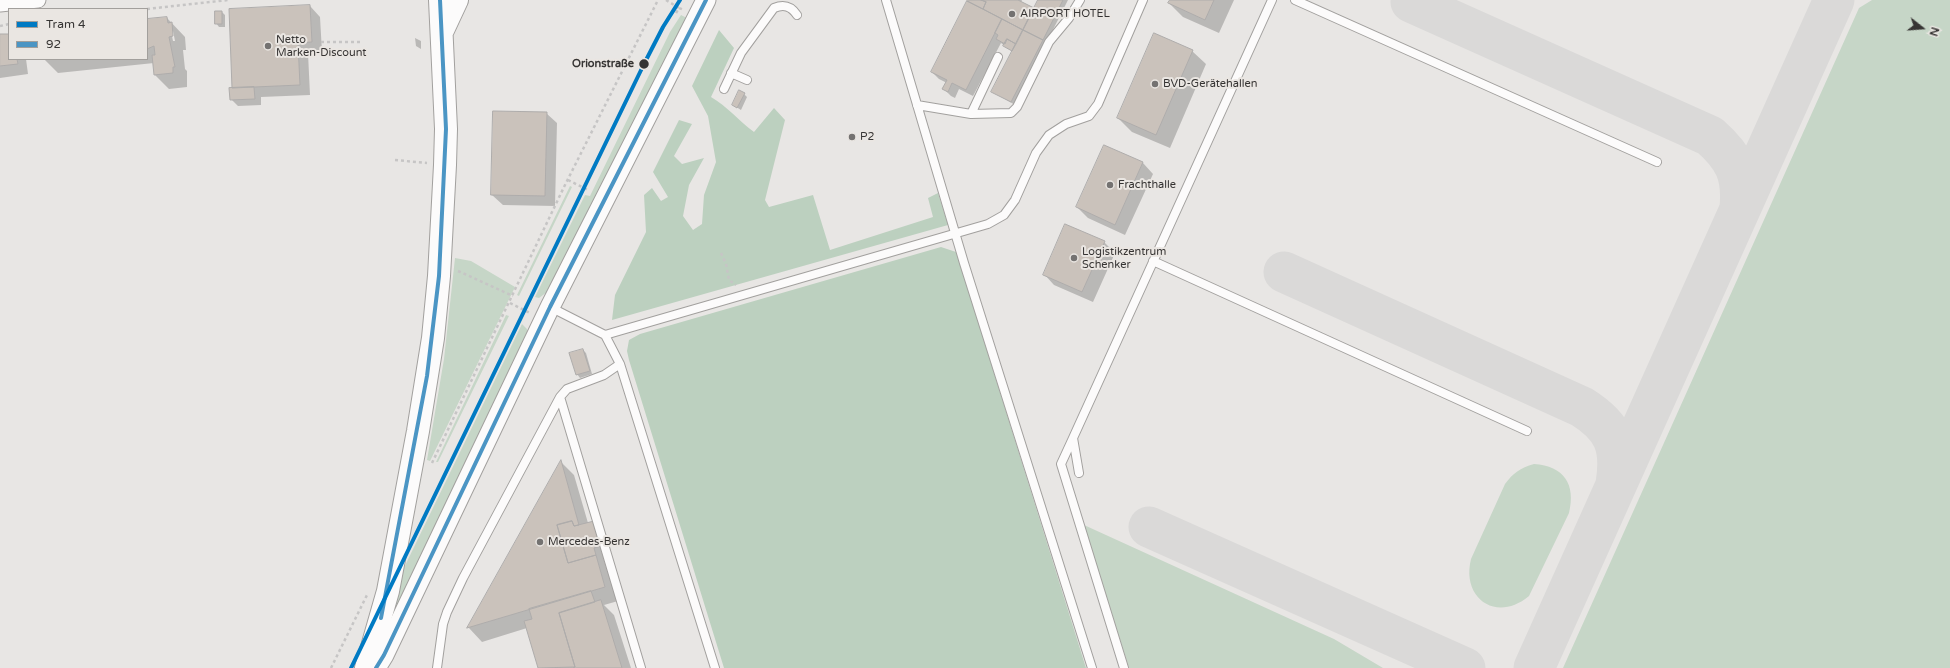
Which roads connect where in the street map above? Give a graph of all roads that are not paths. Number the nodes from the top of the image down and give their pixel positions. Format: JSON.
{"nodes":[{"id":1,"x":38,"y":0,"type":"edge"},
{"id":2,"x":440,"y":0,"type":"edge"},
{"id":3,"x":457,"y":0,"type":"edge"},
{"id":4,"x":706,"y":0,"type":"edge"},
{"id":5,"x":886,"y":0,"type":"edge"},
{"id":6,"x":1080,"y":0,"type":"edge"},
{"id":7,"x":1143,"y":0,"type":"edge"},
{"id":8,"x":1272,"y":0,"type":"edge"},
{"id":9,"x":1295,"y":0,"type":"edge"},
{"id":10,"x":0,"y":4,"type":"edge"},
{"id":11,"x":797,"y":15,"type":"dead end"},
{"id":12,"x":442,"y":31,"type":"junction"},
{"id":13,"x":998,"y":57,"type":"dead end"},
{"id":14,"x":731,"y":73,"type":"junction"},
{"id":15,"x":747,"y":80,"type":"dead end"},
{"id":16,"x":724,"y":89,"type":"dead end"},
{"id":17,"x":918,"y":105,"type":"junction"},
{"id":18,"x":971,"y":114,"type":"junction"},
{"id":19,"x":1657,"y":162,"type":"dead end"},
{"id":20,"x":956,"y":232,"type":"junction"},
{"id":21,"x":1153,"y":261,"type":"junction"},
{"id":22,"x":550,"y":307,"type":"junction"},
{"id":23,"x":605,"y":335,"type":"junction"},
{"id":24,"x":620,"y":364,"type":"junction"},
{"id":25,"x":560,"y":397,"type":"junction"},
{"id":26,"x":1527,"y":431,"type":"dead end"},
{"id":27,"x":1073,"y":438,"type":"junction"},
{"id":28,"x":1080,"y":473,"type":"dead end"},
{"id":29,"x":366,"y":668,"type":"edge"},
{"id":30,"x":376,"y":668,"type":"edge"},
{"id":31,"x":437,"y":668,"type":"edge"},
{"id":32,"x":641,"y":668,"type":"edge"},
{"id":33,"x":715,"y":668,"type":"edge"},
{"id":34,"x":1092,"y":668,"type":"edge"},
{"id":35,"x":1124,"y":668,"type":"edge"}],
"edges":[{"from":1,"to":10,"type":"street"},
{"from":2,"to":12,"type":"main road"},
{"from":3,"to":12,"type":"main road"},
{"from":4,"to":22,"type":"street"},
{"from":5,"to":17,"type":"lane"},
{"from":6,"to":18,"type":"lane"},
{"from":7,"to":20,"type":"lane"},
{"from":8,"to":21,"type":"lane"},
{"from":9,"to":19,"type":"lane"},
{"from":11,"to":14,"type":"lane"},
{"from":12,"to":29,"type":"main road"},
{"from":13,"to":18,"type":"lane"},
{"from":14,"to":15,"type":"lane"},
{"from":14,"to":16,"type":"lane"},
{"from":17,"to":18,"type":"lane"},
{"from":17,"to":20,"type":"lane"},
{"from":20,"to":23,"type":"lane"},
{"from":20,"to":34,"type":"lane"},
{"from":21,"to":26,"type":"lane"},
{"from":21,"to":27,"type":"lane"},
{"from":22,"to":23,"type":"lane"},
{"from":22,"to":30,"type":"street"},
{"from":23,"to":24,"type":"lane"},
{"from":24,"to":25,"type":"lane"},
{"from":24,"to":33,"type":"lane"},
{"from":25,"to":31,"type":"lane"},
{"from":25,"to":32,"type":"lane"},
{"from":27,"to":28,"type":"lane"},
{"from":27,"to":35,"type":"lane"}]}
